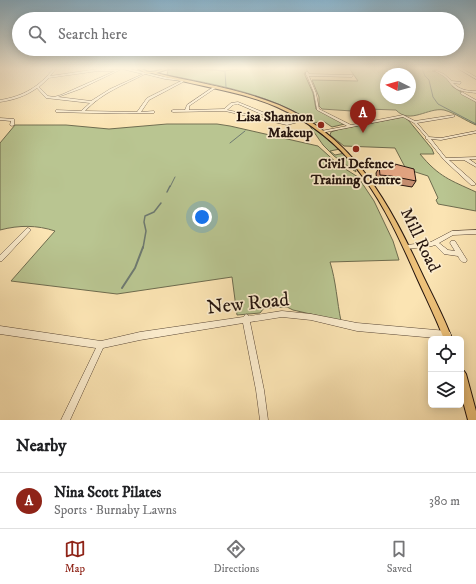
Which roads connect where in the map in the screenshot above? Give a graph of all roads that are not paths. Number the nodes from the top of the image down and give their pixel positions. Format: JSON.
{"nodes":[{"id":1,"x":38,"y":87,"type":"edge"},
{"id":2,"x":37,"y":88,"type":"edge"},
{"id":3,"x":78,"y":88,"type":"edge"},
{"id":4,"x":113,"y":88,"type":"edge"},
{"id":5,"x":169,"y":88,"type":"edge"},
{"id":6,"x":215,"y":88,"type":"edge"},
{"id":7,"x":218,"y":88,"type":"edge"},
{"id":8,"x":313,"y":88,"type":"edge"},
{"id":9,"x":456,"y":88,"type":"edge"},
{"id":10,"x":461,"y":92,"type":"junction"},
{"id":11,"x":476,"y":92,"type":"edge"},
{"id":12,"x":54,"y":98,"type":"junction"},
{"id":13,"x":0,"y":101,"type":"edge"},
{"id":14,"x":476,"y":101,"type":"edge"},
{"id":15,"x":91,"y":102,"type":"junction"},
{"id":16,"x":186,"y":110,"type":"junction"},
{"id":17,"x":225,"y":110,"type":"junction"},
{"id":18,"x":173,"y":111,"type":"dead end"},
{"id":19,"x":57,"y":112,"type":"dead end"},
{"id":20,"x":82,"y":112,"type":"junction"},
{"id":21,"x":153,"y":112,"type":"dead end"},
{"id":22,"x":138,"y":113,"type":"junction"},
{"id":23,"x":453,"y":116,"type":"dead end"},
{"id":24,"x":0,"y":119,"type":"edge"},
{"id":25,"x":272,"y":120,"type":"junction"},
{"id":26,"x":304,"y":120,"type":"junction"},
{"id":27,"x":415,"y":122,"type":"junction"},
{"id":28,"x":12,"y":125,"type":"dead end"},
{"id":29,"x":350,"y":126,"type":"junction"},
{"id":30,"x":322,"y":132,"type":"junction"},
{"id":31,"x":476,"y":132,"type":"edge"},
{"id":32,"x":427,"y":138,"type":"junction"},
{"id":33,"x":476,"y":158,"type":"edge"},
{"id":34,"x":445,"y":159,"type":"junction"},
{"id":35,"x":466,"y":159,"type":"junction"},
{"id":36,"x":476,"y":166,"type":"edge"},
{"id":37,"x":473,"y":184,"type":"dead end"},
{"id":38,"x":28,"y":230,"type":"dead end"},
{"id":39,"x":476,"y":232,"type":"edge"},
{"id":40,"x":435,"y":242,"type":"junction"},
{"id":41,"x":453,"y":242,"type":"dead end"},
{"id":42,"x":407,"y":247,"type":"junction"},
{"id":43,"x":460,"y":254,"type":"junction"},
{"id":44,"x":0,"y":259,"type":"edge"},
{"id":45,"x":464,"y":260,"type":"dead end"},
{"id":46,"x":246,"y":318,"type":"junction"},
{"id":47,"x":0,"y":330,"type":"edge"},
{"id":48,"x":438,"y":336,"type":"edge"},
{"id":49,"x":447,"y":336,"type":"edge"},
{"id":50,"x":101,"y":345,"type":"junction"},
{"id":51,"x":464,"y":386,"type":"edge"},
{"id":52,"x":65,"y":420,"type":"edge"},
{"id":53,"x":264,"y":420,"type":"edge"},
{"id":54,"x":473,"y":420,"type":"edge"}],
"edges":[{"from":1,"to":12,"type":"street"},
{"from":2,"to":13,"type":"street"},
{"from":3,"to":12,"type":"street"},
{"from":4,"to":15,"type":"street"},
{"from":5,"to":22,"type":"street"},
{"from":6,"to":16,"type":"street"},
{"from":7,"to":26,"type":"main road","name":"Mill Road"},
{"from":8,"to":29,"type":"street"},
{"from":9,"to":10,"type":"street"},
{"from":10,"to":11,"type":"street"},
{"from":10,"to":14,"type":"street"},
{"from":12,"to":15,"type":"street"},
{"from":15,"to":20,"type":"street"},
{"from":16,"to":17,"type":"street"},
{"from":16,"to":18,"type":"street"},
{"from":17,"to":25,"type":"street"},
{"from":17,"to":25,"type":"street"},
{"from":19,"to":20,"type":"street"},
{"from":20,"to":22,"type":"street"},
{"from":21,"to":22,"type":"street"},
{"from":23,"to":27,"type":"street"},
{"from":24,"to":28,"type":"street"},
{"from":25,"to":26,"type":"street"},
{"from":26,"to":30,"type":"main road","name":"Mill Road"},
{"from":27,"to":29,"type":"street"},
{"from":27,"to":32,"type":"street"},
{"from":29,"to":30,"type":"street"},
{"from":30,"to":42,"type":"main road","name":"Mill Road"},
{"from":31,"to":32,"type":"street"},
{"from":32,"to":34,"type":"street"},
{"from":33,"to":35,"type":"street"},
{"from":34,"to":35,"type":"street"},
{"from":34,"to":37,"type":"street"},
{"from":35,"to":36,"type":"street"},
{"from":38,"to":44,"type":"street"},
{"from":39,"to":40,"type":"street"},
{"from":40,"to":42,"type":"street"},
{"from":40,"to":43,"type":"street"},
{"from":41,"to":43,"type":"street"},
{"from":42,"to":49,"type":"main road","name":"Mill Road"},
{"from":43,"to":45,"type":"street"},
{"from":46,"to":48,"type":"street","name":"New Road"},
{"from":46,"to":50,"type":"street","name":"New Road"},
{"from":46,"to":53,"type":"street"},
{"from":47,"to":50,"type":"street"},
{"from":50,"to":52,"type":"street"},
{"from":51,"to":54,"type":"main road"}]}
